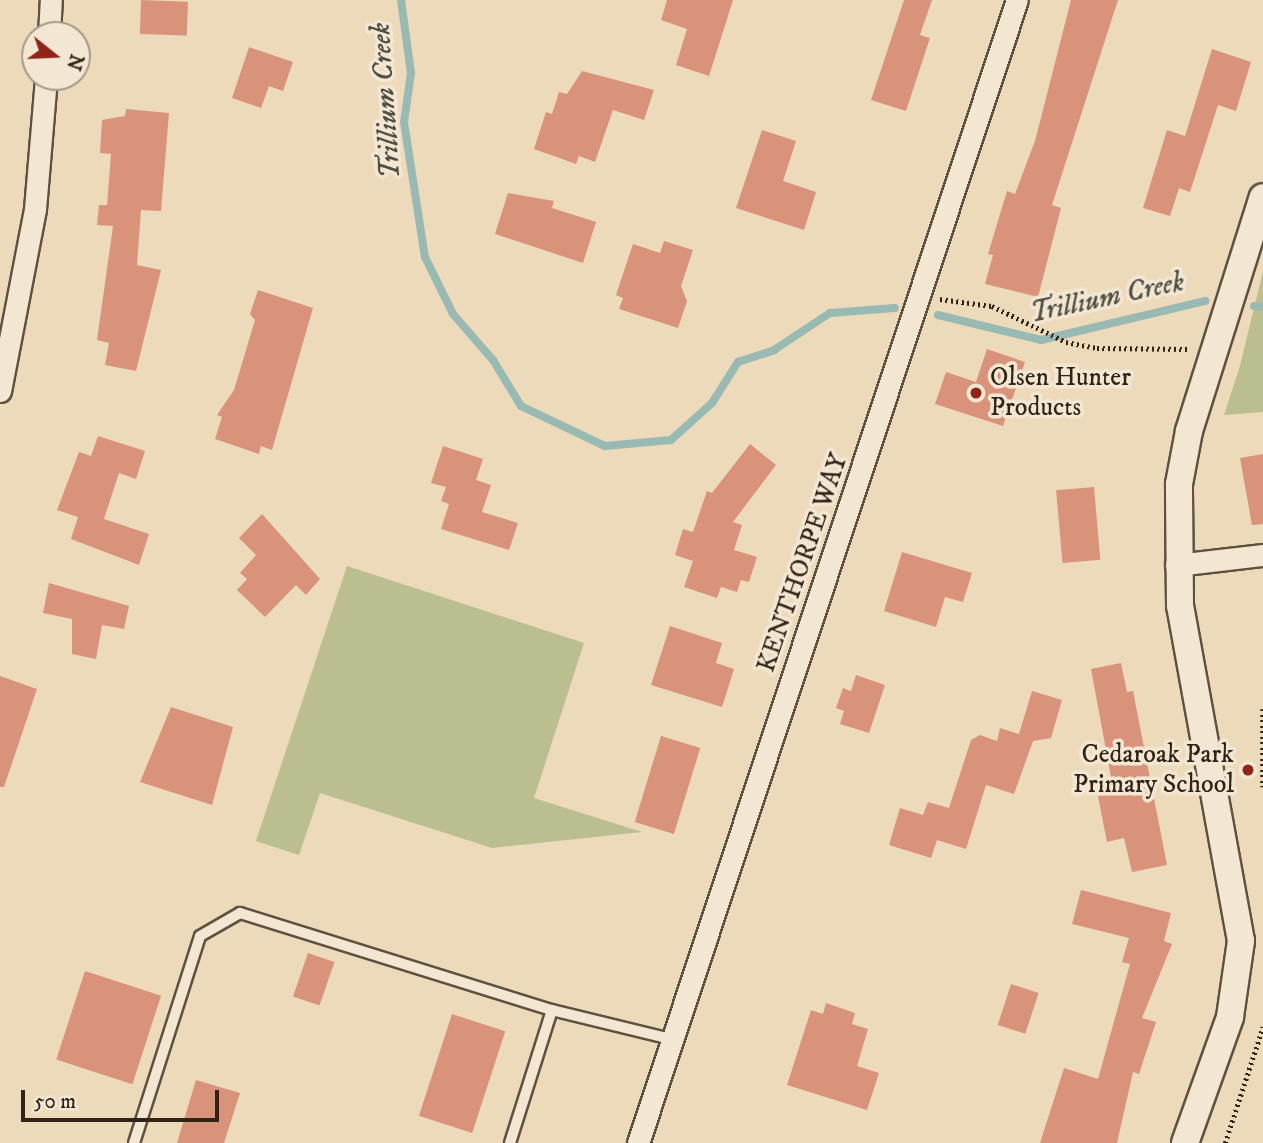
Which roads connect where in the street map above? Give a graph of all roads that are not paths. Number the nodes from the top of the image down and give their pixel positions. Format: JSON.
{"nodes":[{"id":1,"x":51,"y":0,"type":"edge"},
{"id":2,"x":1017,"y":0,"type":"edge"},
{"id":3,"x":50,"y":21,"type":"edge"},
{"id":4,"x":45,"y":91,"type":"edge"},
{"id":5,"x":1263,"y":197,"type":"edge"},
{"id":6,"x":0,"y":391,"type":"edge"},
{"id":7,"x":1263,"y":555,"type":"edge"},
{"id":8,"x":1176,"y":565,"type":"junction"},
{"id":9,"x":552,"y":1010,"type":"junction"},
{"id":10,"x":671,"y":1040,"type":"junction"},
{"id":11,"x":134,"y":1143,"type":"edge"},
{"id":12,"x":510,"y":1143,"type":"edge"},
{"id":13,"x":638,"y":1143,"type":"edge"},
{"id":14,"x":1185,"y":1143,"type":"edge"}],
"edges":[{"from":1,"to":3,"type":"street"},
{"from":2,"to":10,"type":"street","name":"KENTHORPE WAY"},
{"from":4,"to":6,"type":"street"},
{"from":5,"to":8,"type":"street"},
{"from":7,"to":8,"type":"street"},
{"from":8,"to":14,"type":"street"},
{"from":9,"to":10,"type":"lane"},
{"from":9,"to":11,"type":"lane"},
{"from":9,"to":12,"type":"lane"},
{"from":10,"to":13,"type":"street","name":"KENTHORPE WAY"}]}
